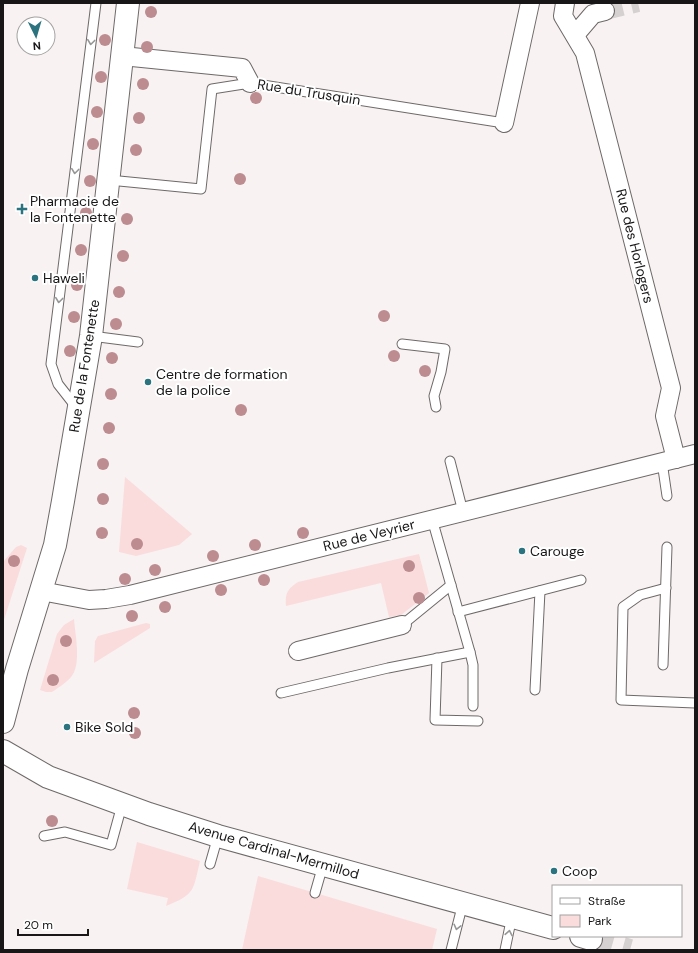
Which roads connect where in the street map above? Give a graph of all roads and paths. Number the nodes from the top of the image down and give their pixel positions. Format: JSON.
{"nodes":[{"id":1,"x":96,"y":3,"type":"edge"},
{"id":2,"x":128,"y":3,"type":"edge"},
{"id":3,"x":530,"y":3,"type":"edge"},
{"id":4,"x":565,"y":3,"type":"edge"},
{"id":5,"x":605,"y":11,"type":"tunnel mouth"},
{"id":6,"x":575,"y":35,"type":"junction"},
{"id":7,"x":122,"y":56,"type":"junction"},
{"id":8,"x":250,"y":83,"type":"junction"},
{"id":9,"x":504,"y":123,"type":"joint"},
{"id":10,"x":108,"y":180,"type":"junction"},
{"id":11,"x":91,"y":336,"type":"junction"},
{"id":12,"x":138,"y":342,"type":"dead end"},
{"id":13,"x":402,"y":344,"type":"dead end"},
{"id":14,"x":436,"y":407,"type":"dead end"},
{"id":15,"x":78,"y":409,"type":"junction"},
{"id":16,"x":695,"y":454,"type":"edge"},
{"id":17,"x":669,"y":460,"type":"junction"},
{"id":18,"x":450,"y":461,"type":"dead end"},
{"id":19,"x":667,"y":496,"type":"dead end"},
{"id":20,"x":463,"y":512,"type":"junction"},
{"id":21,"x":432,"y":519,"type":"junction"},
{"id":22,"x":667,"y":547,"type":"dead end"},
{"id":23,"x":581,"y":580,"type":"dead end"},
{"id":24,"x":451,"y":584,"type":"junction"},
{"id":25,"x":666,"y":588,"type":"junction"},
{"id":26,"x":41,"y":591,"type":"junction"},
{"id":27,"x":540,"y":591,"type":"junction"},
{"id":28,"x":458,"y":612,"type":"junction"},
{"id":29,"x":402,"y":626,"type":"joint"},
{"id":30,"x":298,"y":651,"type":"dead end"},
{"id":31,"x":470,"y":652,"type":"junction"},
{"id":32,"x":437,"y":658,"type":"junction"},
{"id":33,"x":663,"y":665,"type":"dead end"},
{"id":34,"x":535,"y":690,"type":"dead end"},
{"id":35,"x":281,"y":693,"type":"dead end"},
{"id":36,"x":695,"y":703,"type":"edge"},
{"id":37,"x":473,"y":706,"type":"dead end"},
{"id":38,"x":478,"y":721,"type":"dead end"},
{"id":39,"x":3,"y":722,"type":"edge"},
{"id":40,"x":3,"y":752,"type":"edge"},
{"id":41,"x":122,"y":804,"type":"junction"},
{"id":42,"x":44,"y":836,"type":"dead end"},
{"id":43,"x":218,"y":836,"type":"junction"},
{"id":44,"x":210,"y":864,"type":"dead end"},
{"id":45,"x":323,"y":865,"type":"junction"},
{"id":46,"x":315,"y":893,"type":"dead end"},
{"id":47,"x":463,"y":903,"type":"junction"},
{"id":48,"x":512,"y":916,"type":"junction"},
{"id":49,"x":552,"y":928,"type":"edge"},
{"id":50,"x":451,"y":950,"type":"edge"},
{"id":51,"x":505,"y":950,"type":"edge"}],
"edges":[{"from":1,"to":15,"type":"lane","one_way":true},
{"from":2,"to":7,"type":"main road","name":"Rue de la Fontenette"},
{"from":3,"to":9,"type":"street"},
{"from":4,"to":6,"type":"street","name":"Rue des Horlogers"},
{"from":5,"to":6,"type":"street"},
{"from":6,"to":17,"type":"street","name":"Rue des Horlogers"},
{"from":7,"to":8,"type":"street","name":"Rue du Trusquin"},
{"from":7,"to":10,"type":"main road","name":"Rue de la Fontenette"},
{"from":8,"to":9,"type":"lane","name":"Rue du Trusquin"},
{"from":8,"to":10,"type":"lane"},
{"from":10,"to":11,"type":"main road","name":"Rue de la Fontenette"},
{"from":11,"to":12,"type":"lane"},
{"from":11,"to":15,"type":"main road","name":"Rue de la Fontenette"},
{"from":13,"to":14,"type":"lane"},
{"from":15,"to":26,"type":"main road","name":"Rue de la Fontenette"},
{"from":16,"to":17,"type":"street","name":"Rue de Veyrier"},
{"from":17,"to":19,"type":"lane"},
{"from":17,"to":20,"type":"street","name":"Rue de Veyrier"},
{"from":18,"to":20,"type":"lane"},
{"from":20,"to":21,"type":"street","name":"Rue de Veyrier"},
{"from":21,"to":24,"type":"lane"},
{"from":21,"to":26,"type":"street","name":"Rue de Veyrier"},
{"from":22,"to":25,"type":"lane"},
{"from":23,"to":27,"type":"lane"},
{"from":24,"to":28,"type":"lane"},
{"from":24,"to":29,"type":"lane"},
{"from":25,"to":33,"type":"lane"},
{"from":25,"to":36,"type":"lane"},
{"from":26,"to":39,"type":"main road","name":"Rue de la Fontenette"},
{"from":27,"to":28,"type":"lane"},
{"from":27,"to":34,"type":"lane"},
{"from":28,"to":31,"type":"lane"},
{"from":29,"to":30,"type":"street"},
{"from":31,"to":32,"type":"lane"},
{"from":31,"to":37,"type":"lane"},
{"from":32,"to":35,"type":"lane"},
{"from":32,"to":38,"type":"lane"},
{"from":40,"to":41,"type":"main road","name":"Avenue Cardinal-Mermillod"},
{"from":41,"to":42,"type":"lane"},
{"from":41,"to":43,"type":"main road","name":"Avenue Cardinal-Mermillod"},
{"from":43,"to":44,"type":"lane"},
{"from":43,"to":45,"type":"main road","name":"Avenue Cardinal-Mermillod"},
{"from":45,"to":46,"type":"lane"},
{"from":45,"to":47,"type":"main road","name":"Avenue Cardinal-Mermillod"},
{"from":47,"to":48,"type":"main road","name":"Avenue Cardinal-Mermillod"},
{"from":47,"to":50,"type":"lane","one_way":true},
{"from":48,"to":49,"type":"main road","name":"Avenue Cardinal-Mermillod"},
{"from":51,"to":48,"type":"lane","one_way":true}]}
